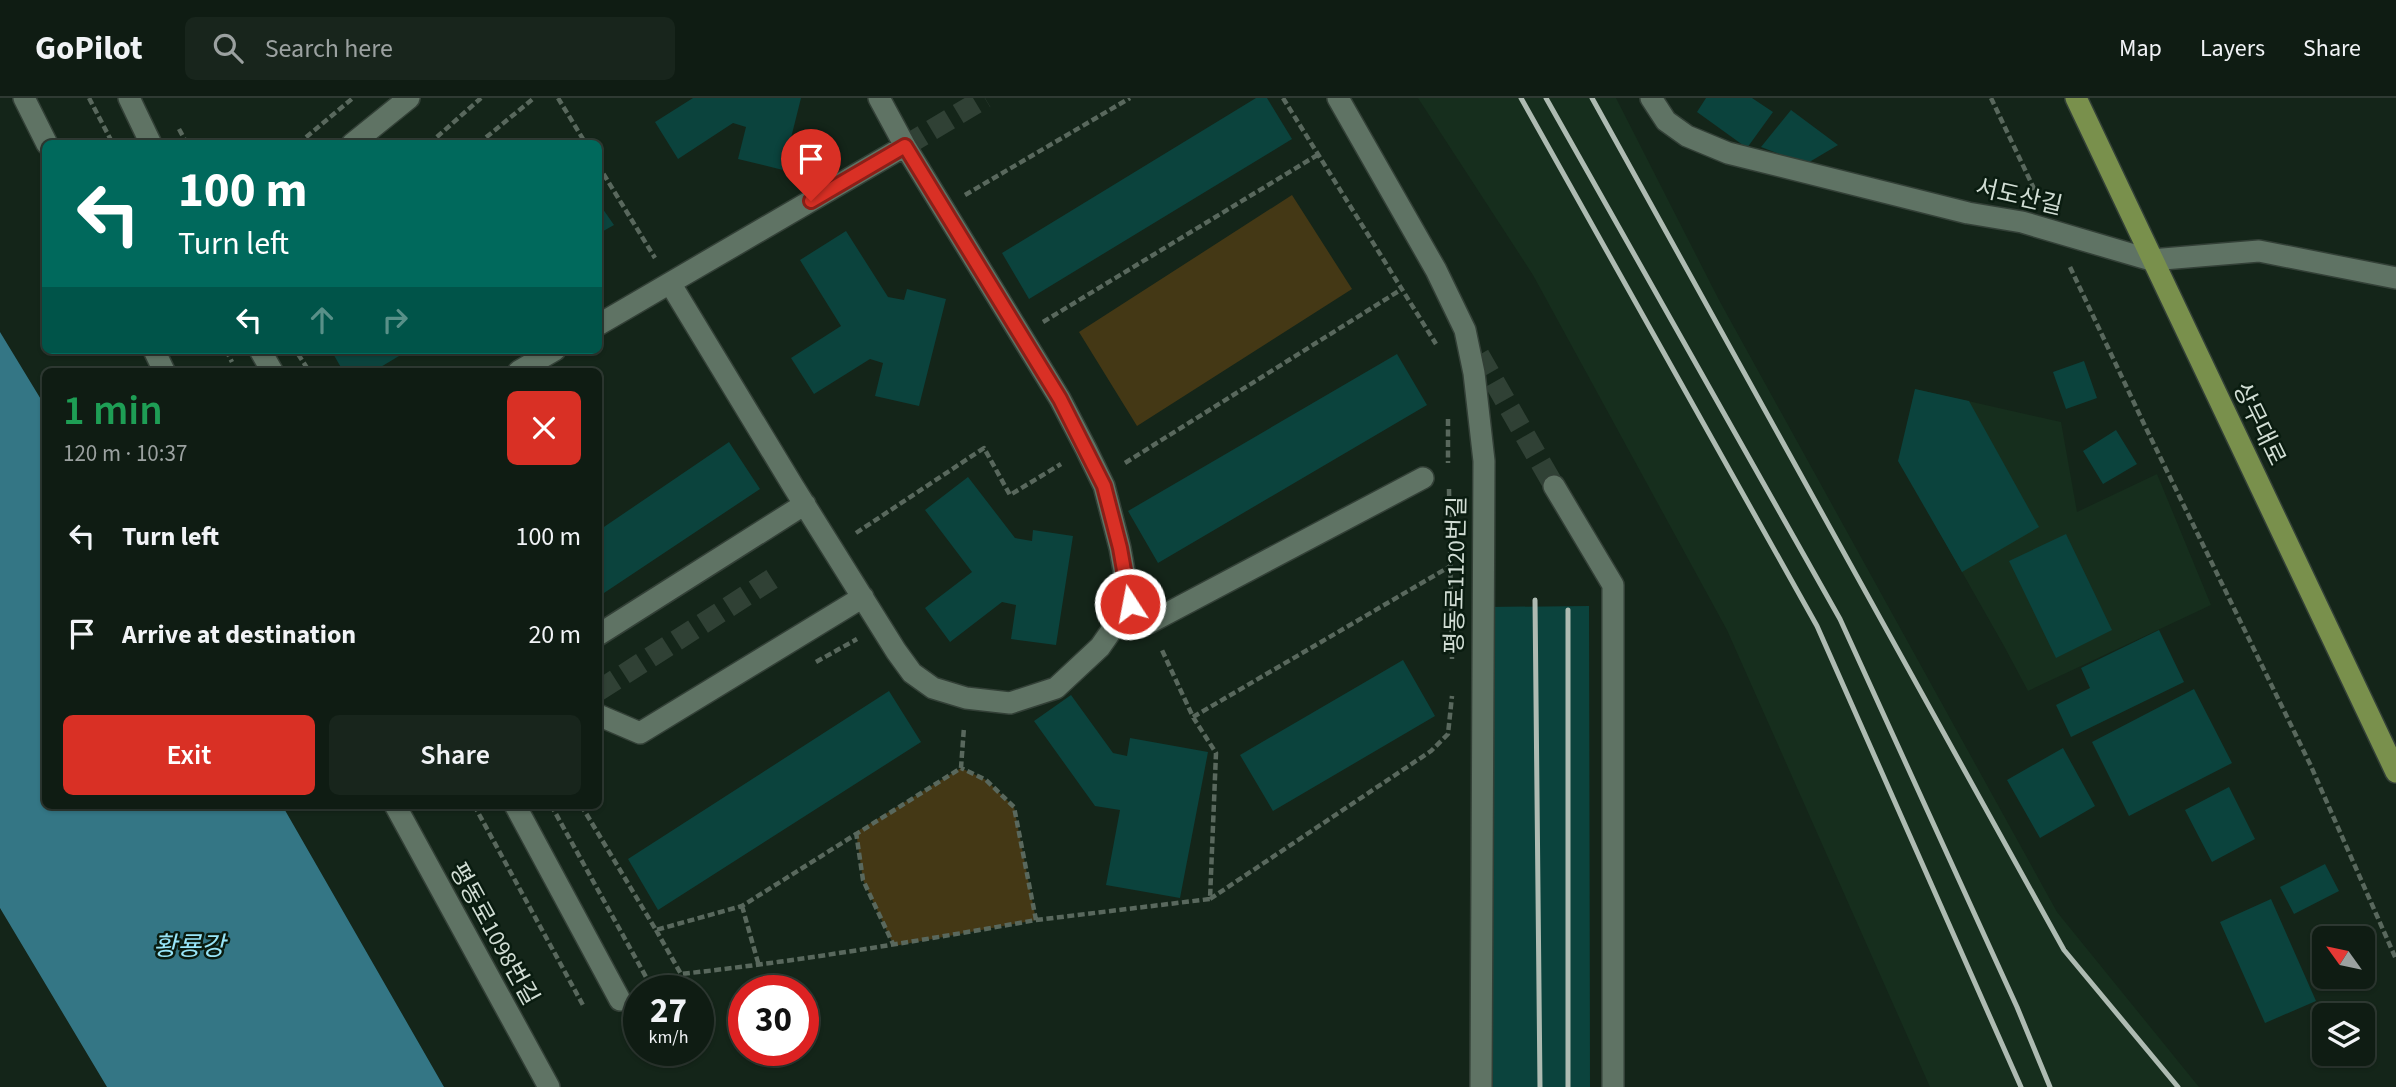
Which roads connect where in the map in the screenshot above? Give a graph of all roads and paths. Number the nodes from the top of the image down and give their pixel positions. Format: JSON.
{"nodes":[{"id":1,"x":24,"y":98,"type":"edge"},
{"id":2,"x":89,"y":98,"type":"edge"},
{"id":3,"x":129,"y":98,"type":"edge"},
{"id":4,"x":353,"y":98,"type":"edge"},
{"id":5,"x":409,"y":98,"type":"edge"},
{"id":6,"x":481,"y":98,"type":"edge"},
{"id":7,"x":534,"y":98,"type":"edge"},
{"id":8,"x":558,"y":98,"type":"edge"},
{"id":9,"x":879,"y":98,"type":"edge"},
{"id":10,"x":1130,"y":98,"type":"edge"},
{"id":11,"x":1338,"y":98,"type":"edge"},
{"id":12,"x":1651,"y":98,"type":"edge"},
{"id":13,"x":1991,"y":98,"type":"edge"},
{"id":14,"x":2076,"y":98,"type":"edge"},
{"id":15,"x":45,"y":140,"type":"edge"},
{"id":16,"x":111,"y":140,"type":"edge"},
{"id":17,"x":149,"y":140,"type":"edge"},
{"id":18,"x":303,"y":140,"type":"edge"},
{"id":19,"x":357,"y":140,"type":"edge"},
{"id":20,"x":434,"y":140,"type":"edge"},
{"id":21,"x":483,"y":140,"type":"edge"},
{"id":22,"x":584,"y":140,"type":"edge"},
{"id":23,"x":905,"y":146,"type":"junction"},
{"id":24,"x":1319,"y":155,"type":"dead end"},
{"id":25,"x":602,"y":172,"type":"edge"},
{"id":26,"x":943,"y":208,"type":"junction"},
{"id":27,"x":2053,"y":231,"type":"junction"},
{"id":28,"x":2151,"y":260,"type":"junction"},
{"id":29,"x":2396,"y":278,"type":"edge"},
{"id":30,"x":670,"y":283,"type":"junction"},
{"id":31,"x":1402,"y":289,"type":"dead end"},
{"id":32,"x":602,"y":323,"type":"edge"},
{"id":33,"x":1465,"y":330,"type":"junction"},
{"id":34,"x":1021,"y":336,"type":"junction"},
{"id":35,"x":548,"y":354,"type":"edge"},
{"id":36,"x":1479,"y":355,"type":"tunnel mouth"},
{"id":37,"x":524,"y":368,"type":"edge"},
{"id":38,"x":1086,"y":449,"type":"junction"},
{"id":39,"x":1100,"y":478,"type":"junction"},
{"id":40,"x":1423,"y":478,"type":"dead end"},
{"id":41,"x":1554,"y":486,"type":"tunnel mouth"},
{"id":42,"x":805,"y":504,"type":"junction"},
{"id":43,"x":833,"y":549,"type":"junction"},
{"id":44,"x":1449,"y":567,"type":"dead end"},
{"id":45,"x":863,"y":597,"type":"junction"},
{"id":46,"x":1130,"y":604,"type":"junction"},
{"id":47,"x":1149,"y":623,"type":"junction"},
{"id":48,"x":602,"y":632,"type":"edge"},
{"id":49,"x":966,"y":698,"type":"junction"},
{"id":50,"x":602,"y":717,"type":"edge"},
{"id":51,"x":1193,"y":717,"type":"junction"},
{"id":52,"x":961,"y":768,"type":"junction"},
{"id":53,"x":2396,"y":772,"type":"edge"},
{"id":54,"x":397,"y":809,"type":"edge"},
{"id":55,"x":476,"y":809,"type":"edge"},
{"id":56,"x":516,"y":809,"type":"edge"},
{"id":57,"x":553,"y":809,"type":"edge"},
{"id":58,"x":583,"y":809,"type":"edge"},
{"id":59,"x":856,"y":832,"type":"junction"},
{"id":60,"x":743,"y":906,"type":"junction"},
{"id":61,"x":1037,"y":920,"type":"junction"},
{"id":62,"x":656,"y":930,"type":"junction"},
{"id":63,"x":894,"y":946,"type":"junction"},
{"id":64,"x":2396,"y":959,"type":"edge"},
{"id":65,"x":759,"y":965,"type":"junction"},
{"id":66,"x":645,"y":975,"type":"edge"},
{"id":67,"x":620,"y":1000,"type":"dead end"},
{"id":68,"x":584,"y":1007,"type":"dead end"},
{"id":69,"x":548,"y":1087,"type":"edge"},
{"id":70,"x":1481,"y":1087,"type":"edge"},
{"id":71,"x":1613,"y":1087,"type":"edge"}],
"edges":[{"from":1,"to":15,"type":"street"},
{"from":2,"to":16,"type":"path"},
{"from":3,"to":17,"type":"street"},
{"from":4,"to":18,"type":"path"},
{"from":5,"to":19,"type":"street"},
{"from":6,"to":20,"type":"path"},
{"from":7,"to":21,"type":"path"},
{"from":8,"to":22,"type":"path"},
{"from":9,"to":23,"type":"street"},
{"from":10,"to":26,"type":"path"},
{"from":11,"to":33,"type":"street","name":"평동로1120번길"},
{"from":12,"to":27,"type":"street","name":"서도산길"},
{"from":13,"to":27,"type":"path"},
{"from":14,"to":28,"type":"main road","name":"상무대로"},
{"from":23,"to":26,"type":"street"},
{"from":23,"to":30,"type":"street"},
{"from":24,"to":34,"type":"path"},
{"from":25,"to":30,"type":"path"},
{"from":26,"to":34,"type":"street"},
{"from":27,"to":28,"type":"street","name":"서도산길"},
{"from":27,"to":64,"type":"path"},
{"from":28,"to":29,"type":"street","name":"서도산길"},
{"from":28,"to":53,"type":"main road","name":"상무대로"},
{"from":30,"to":32,"type":"street"},
{"from":30,"to":42,"type":"street"},
{"from":31,"to":39,"type":"path"},
{"from":33,"to":36,"type":"street"},
{"from":33,"to":70,"type":"street","name":"평동로1120번길"},
{"from":34,"to":38,"type":"street"},
{"from":35,"to":37,"type":"street"},
{"from":38,"to":39,"type":"street"},
{"from":38,"to":43,"type":"path"},
{"from":39,"to":46,"type":"street"},
{"from":40,"to":47,"type":"street"},
{"from":41,"to":71,"type":"street"},
{"from":42,"to":43,"type":"street"},
{"from":42,"to":48,"type":"street"},
{"from":43,"to":45,"type":"street"},
{"from":44,"to":51,"type":"path"},
{"from":45,"to":49,"type":"street"},
{"from":45,"to":50,"type":"street"},
{"from":46,"to":47,"type":"street"},
{"from":46,"to":49,"type":"street"},
{"from":47,"to":51,"type":"path"},
{"from":49,"to":52,"type":"path"},
{"from":51,"to":61,"type":"path"},
{"from":52,"to":59,"type":"path"},
{"from":52,"to":61,"type":"path"},
{"from":54,"to":69,"type":"street","name":"평동로1098번길"},
{"from":55,"to":68,"type":"path"},
{"from":56,"to":67,"type":"street"},
{"from":57,"to":66,"type":"path"},
{"from":58,"to":62,"type":"path"},
{"from":59,"to":60,"type":"path"},
{"from":59,"to":63,"type":"path"},
{"from":60,"to":62,"type":"path"},
{"from":60,"to":65,"type":"path"},
{"from":61,"to":63,"type":"path"},
{"from":62,"to":65,"type":"path"},
{"from":63,"to":65,"type":"path"}]}
